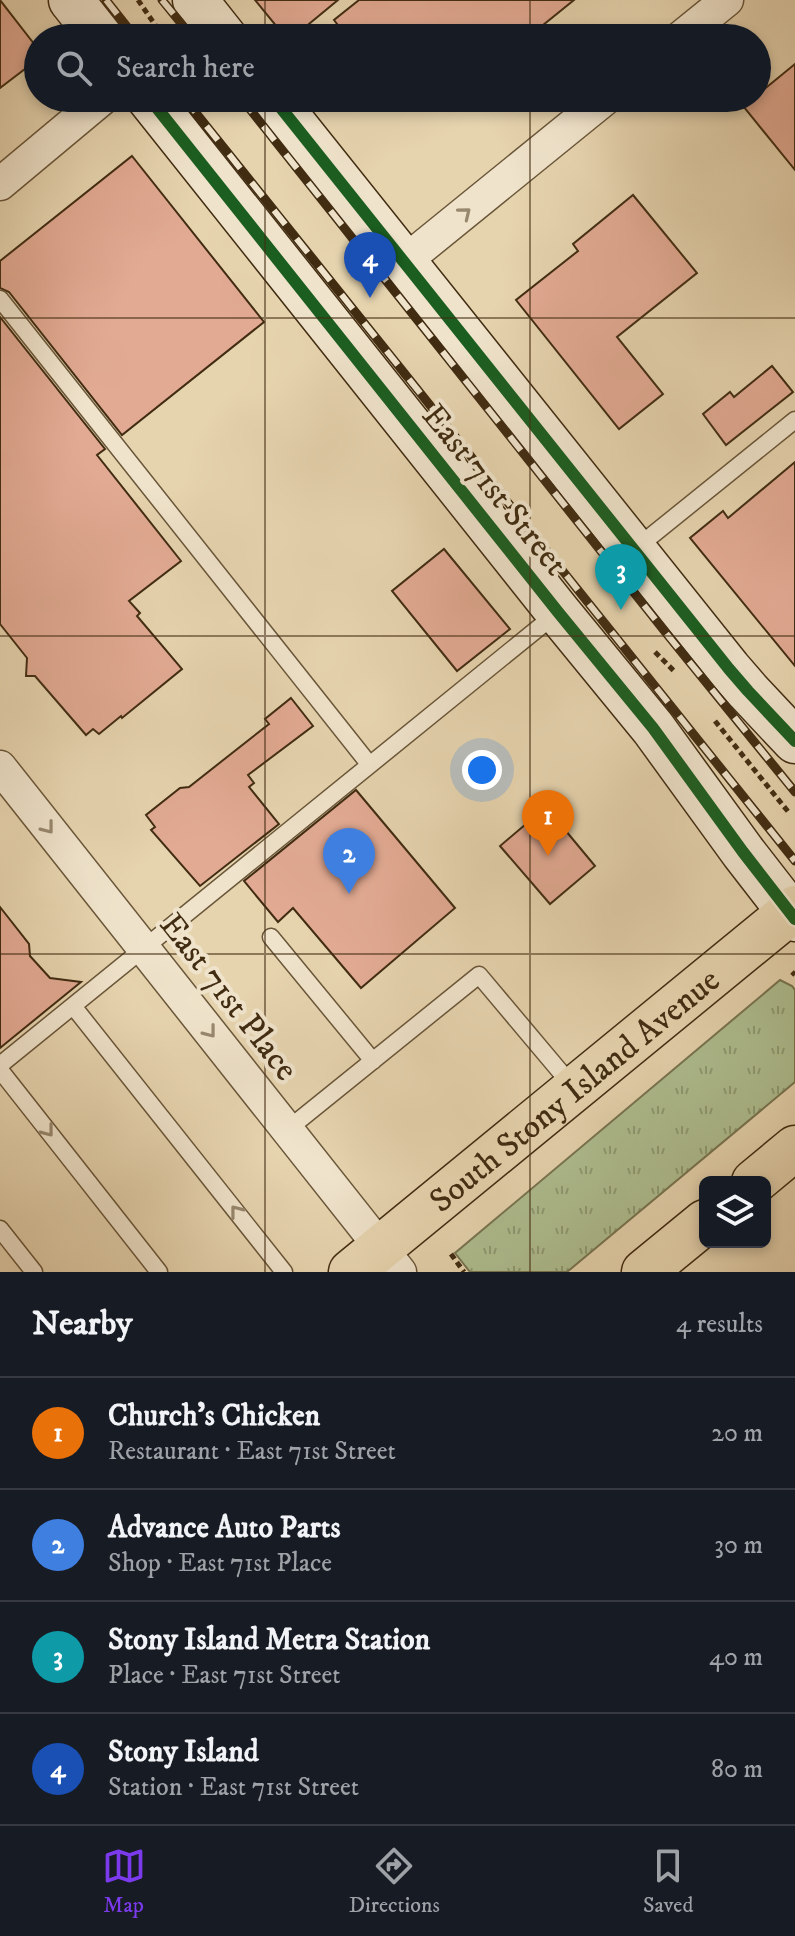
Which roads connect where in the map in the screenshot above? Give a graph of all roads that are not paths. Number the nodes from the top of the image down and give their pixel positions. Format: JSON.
{"nodes":[{"id":1,"x":71,"y":0,"type":"edge"},
{"id":2,"x":195,"y":0,"type":"edge"},
{"id":3,"x":727,"y":0,"type":"edge"},
{"id":4,"x":90,"y":24,"type":"edge"},
{"id":5,"x":214,"y":24,"type":"edge"},
{"id":6,"x":697,"y":24,"type":"edge"},
{"id":7,"x":86,"y":112,"type":"edge"},
{"id":8,"x":160,"y":112,"type":"edge"},
{"id":9,"x":284,"y":112,"type":"edge"},
{"id":10,"x":589,"y":112,"type":"edge"},
{"id":11,"x":0,"y":184,"type":"edge"},
{"id":12,"x":404,"y":262,"type":"junction"},
{"id":13,"x":0,"y":299,"type":"edge"},
{"id":14,"x":795,"y":420,"type":"edge"},
{"id":15,"x":635,"y":549,"type":"junction"},
{"id":16,"x":558,"y":612,"type":"junction"},
{"id":17,"x":795,"y":741,"type":"edge"},
{"id":18,"x":369,"y":764,"type":"junction"},
{"id":19,"x":0,"y":767,"type":"edge"},
{"id":20,"x":793,"y":913,"type":"edge"},
{"id":21,"x":271,"y":937,"type":"dead end"},
{"id":22,"x":143,"y":948,"type":"junction"},
{"id":23,"x":73,"y":1006,"type":"junction"},
{"id":24,"x":373,"y":1061,"type":"junction"},
{"id":25,"x":0,"y":1067,"type":"edge"},
{"id":26,"x":574,"y":1088,"type":"junction"},
{"id":27,"x":287,"y":1130,"type":"junction"},
{"id":28,"x":795,"y":1148,"type":"edge"},
{"id":29,"x":761,"y":1176,"type":"edge"},
{"id":30,"x":699,"y":1227,"type":"edge"},
{"id":31,"x":0,"y":1229,"type":"edge"},
{"id":32,"x":377,"y":1264,"type":"edge"},
{"id":33,"x":34,"y":1272,"type":"edge"},
{"id":34,"x":159,"y":1272,"type":"edge"},
{"id":35,"x":284,"y":1272,"type":"edge"},
{"id":36,"x":644,"y":1272,"type":"edge"}],
"edges":[{"from":1,"to":4,"type":"main road"},
{"from":2,"to":5,"type":"main road"},
{"from":3,"to":6,"type":"street"},
{"from":7,"to":11,"type":"street"},
{"from":8,"to":16,"type":"main road","name":"East 71st Street"},
{"from":9,"to":12,"type":"main road","name":"East 71st Street"},
{"from":12,"to":10,"type":"street","one_way":true},
{"from":12,"to":15,"type":"main road","name":"East 71st Street"},
{"from":13,"to":18,"type":"lane"},
{"from":14,"to":15,"type":"lane"},
{"from":15,"to":17,"type":"main road","name":"East 71st Street"},
{"from":16,"to":18,"type":"lane"},
{"from":16,"to":20,"type":"main road","name":"East 71st Street"},
{"from":18,"to":22,"type":"lane"},
{"from":19,"to":22,"type":"street","name":"East 71st Place","one_way":true},
{"from":20,"to":26,"type":"highway","name":"South Stony Island Avenue"},
{"from":21,"to":24,"type":"lane"},
{"from":22,"to":23,"type":"lane"},
{"from":22,"to":27,"type":"street","name":"East 71st Place","one_way":true},
{"from":23,"to":25,"type":"lane"},
{"from":35,"to":23,"type":"lane","one_way":true},
{"from":24,"to":26,"type":"lane"},
{"from":24,"to":27,"type":"lane"},
{"from":25,"to":34,"type":"lane","one_way":true},
{"from":26,"to":32,"type":"highway","name":"South Stony Island Avenue"},
{"from":27,"to":32,"type":"street","name":"East 71st Place"},
{"from":28,"to":29,"type":"highway"},
{"from":30,"to":36,"type":"highway"},
{"from":31,"to":33,"type":"lane"}]}
